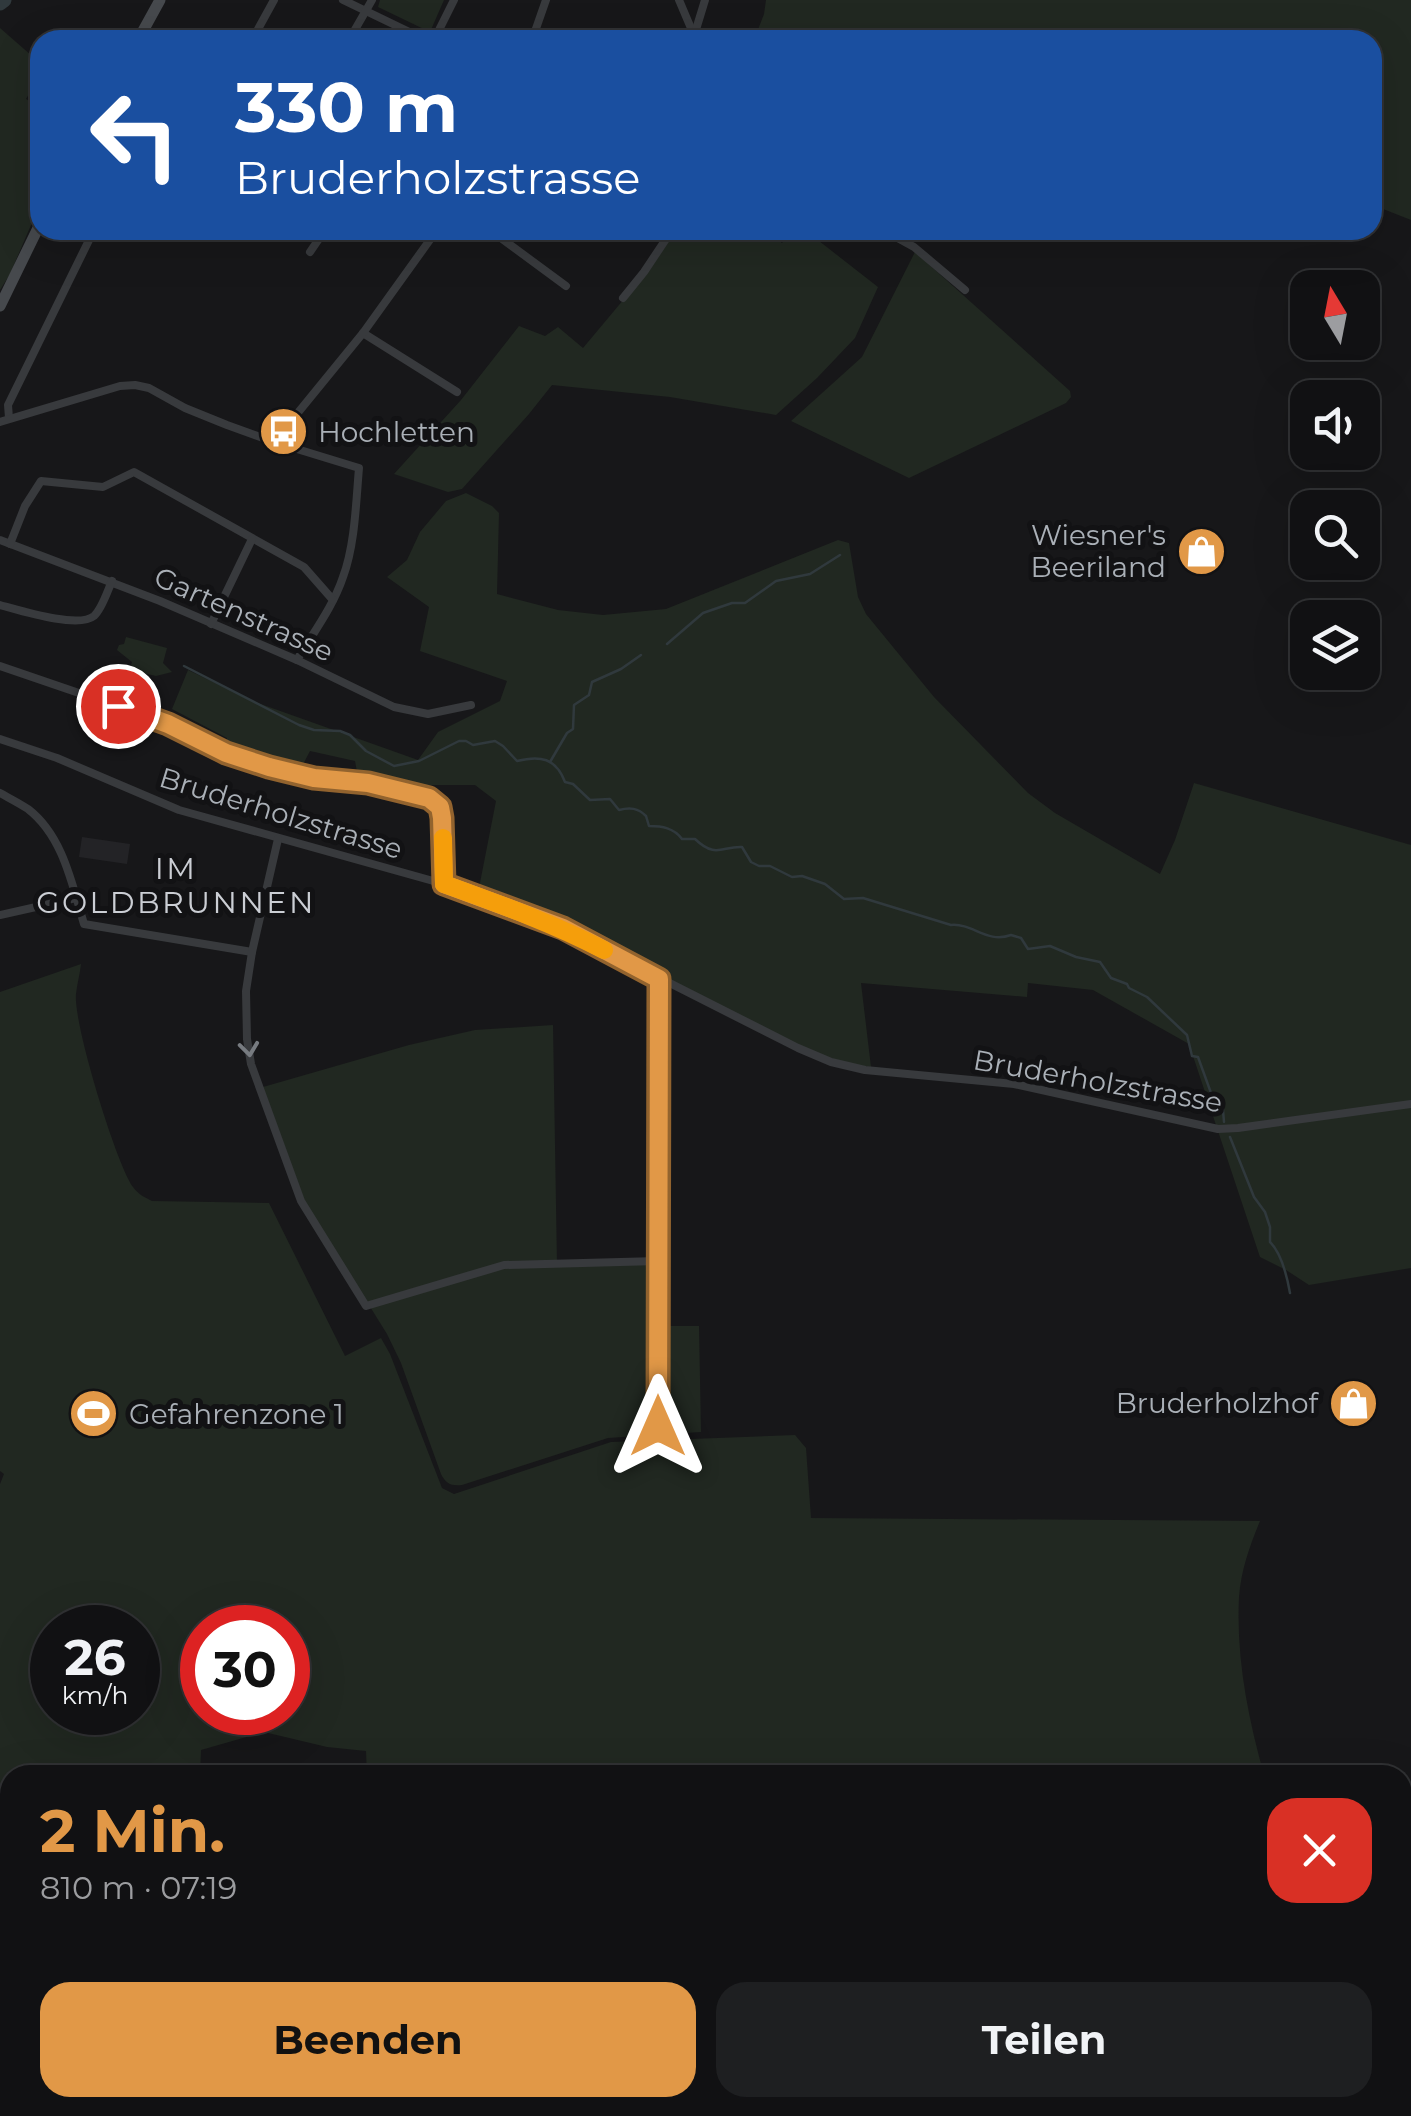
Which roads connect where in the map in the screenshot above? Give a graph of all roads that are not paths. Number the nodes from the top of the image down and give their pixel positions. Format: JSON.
{"nodes":[{"id":1,"x":160,"y":0,"type":"edge"},
{"id":2,"x":274,"y":0,"type":"edge"},
{"id":3,"x":342,"y":0,"type":"edge"},
{"id":4,"x":372,"y":0,"type":"edge"},
{"id":5,"x":454,"y":0,"type":"edge"},
{"id":6,"x":546,"y":0,"type":"edge"},
{"id":7,"x":679,"y":0,"type":"edge"},
{"id":8,"x":704,"y":0,"type":"edge"},
{"id":9,"x":366,"y":10,"type":"junction"},
{"id":10,"x":144,"y":30,"type":"edge"},
{"id":11,"x":258,"y":30,"type":"edge"},
{"id":12,"x":355,"y":30,"type":"edge"},
{"id":13,"x":406,"y":30,"type":"edge"},
{"id":14,"x":439,"y":30,"type":"edge"},
{"id":15,"x":536,"y":30,"type":"edge"},
{"id":16,"x":691,"y":30,"type":"edge"},
{"id":17,"x":696,"y":30,"type":"edge"},
{"id":18,"x":32,"y":240,"type":"edge"},
{"id":19,"x":89,"y":240,"type":"edge"},
{"id":20,"x":319,"y":240,"type":"edge"},
{"id":21,"x":430,"y":240,"type":"edge"},
{"id":22,"x":504,"y":240,"type":"edge"},
{"id":23,"x":665,"y":240,"type":"edge"},
{"id":24,"x":901,"y":240,"type":"edge"},
{"id":25,"x":310,"y":252,"type":"dead end"},
{"id":26,"x":566,"y":286,"type":"dead end"},
{"id":27,"x":965,"y":290,"type":"dead end"},
{"id":28,"x":622,"y":298,"type":"dead end"},
{"id":29,"x":0,"y":306,"type":"edge"},
{"id":30,"x":363,"y":333,"type":"junction"},
{"id":31,"x":457,"y":392,"type":"dead end"},
{"id":32,"x":4,"y":420,"type":"edge"},
{"id":33,"x":274,"y":442,"type":"junction"},
{"id":34,"x":252,"y":539,"type":"junction"},
{"id":35,"x":0,"y":540,"type":"edge"},
{"id":36,"x":10,"y":544,"type":"junction"},
{"id":37,"x":112,"y":581,"type":"junction"},
{"id":38,"x":333,"y":600,"type":"junction"},
{"id":39,"x":0,"y":605,"type":"edge"},
{"id":40,"x":212,"y":624,"type":"junction"},
{"id":41,"x":297,"y":660,"type":"junction"},
{"id":42,"x":0,"y":666,"type":"edge"},
{"id":43,"x":471,"y":706,"type":"dead end"},
{"id":44,"x":0,"y":739,"type":"edge"},
{"id":45,"x":0,"y":792,"type":"edge"},
{"id":46,"x":278,"y":840,"type":"junction"},
{"id":47,"x":444,"y":884,"type":"junction"},
{"id":48,"x":76,"y":898,"type":"junction"},
{"id":49,"x":0,"y":916,"type":"edge"},
{"id":50,"x":252,"y":952,"type":"junction"},
{"id":51,"x":659,"y":979,"type":"junction"},
{"id":52,"x":1411,"y":1104,"type":"edge"},
{"id":53,"x":658,"y":1260,"type":"junction"},
{"id":54,"x":658,"y":1426,"type":"dead end"}],
"edges":[{"from":1,"to":10,"type":"main road"},
{"from":2,"to":11,"type":"street"},
{"from":3,"to":9,"type":"street"},
{"from":4,"to":9,"type":"street"},
{"from":5,"to":14,"type":"street"},
{"from":6,"to":15,"type":"street"},
{"from":7,"to":16,"type":"street"},
{"from":8,"to":17,"type":"street"},
{"from":9,"to":12,"type":"street"},
{"from":9,"to":13,"type":"street"},
{"from":18,"to":29,"type":"main road"},
{"from":19,"to":32,"type":"street"},
{"from":20,"to":25,"type":"street"},
{"from":21,"to":30,"type":"street"},
{"from":22,"to":26,"type":"street"},
{"from":23,"to":28,"type":"street"},
{"from":24,"to":27,"type":"street"},
{"from":30,"to":31,"type":"street"},
{"from":30,"to":33,"type":"street"},
{"from":32,"to":33,"type":"street"},
{"from":33,"to":38,"type":"street"},
{"from":34,"to":36,"type":"street"},
{"from":34,"to":38,"type":"street"},
{"from":34,"to":40,"type":"street"},
{"from":35,"to":36,"type":"street","name":"Gartenstrasse"},
{"from":36,"to":37,"type":"street","name":"Gartenstrasse"},
{"from":37,"to":39,"type":"street"},
{"from":37,"to":40,"type":"street","name":"Gartenstrasse"},
{"from":38,"to":41,"type":"street"},
{"from":40,"to":41,"type":"street","name":"Gartenstrasse"},
{"from":41,"to":43,"type":"street","name":"Gartenstrasse"},
{"from":42,"to":47,"type":"street"},
{"from":44,"to":46,"type":"street","name":"Bruderholzstrasse"},
{"from":45,"to":48,"type":"street"},
{"from":46,"to":47,"type":"street","name":"Bruderholzstrasse"},
{"from":46,"to":50,"type":"street"},
{"from":47,"to":51,"type":"street","name":"Bruderholzstrasse"},
{"from":48,"to":49,"type":"street"},
{"from":48,"to":50,"type":"street"},
{"from":50,"to":53,"type":"street","one_way":true},
{"from":51,"to":52,"type":"street","name":"Bruderholzstrasse"},
{"from":51,"to":53,"type":"street"},
{"from":53,"to":54,"type":"street"}]}
